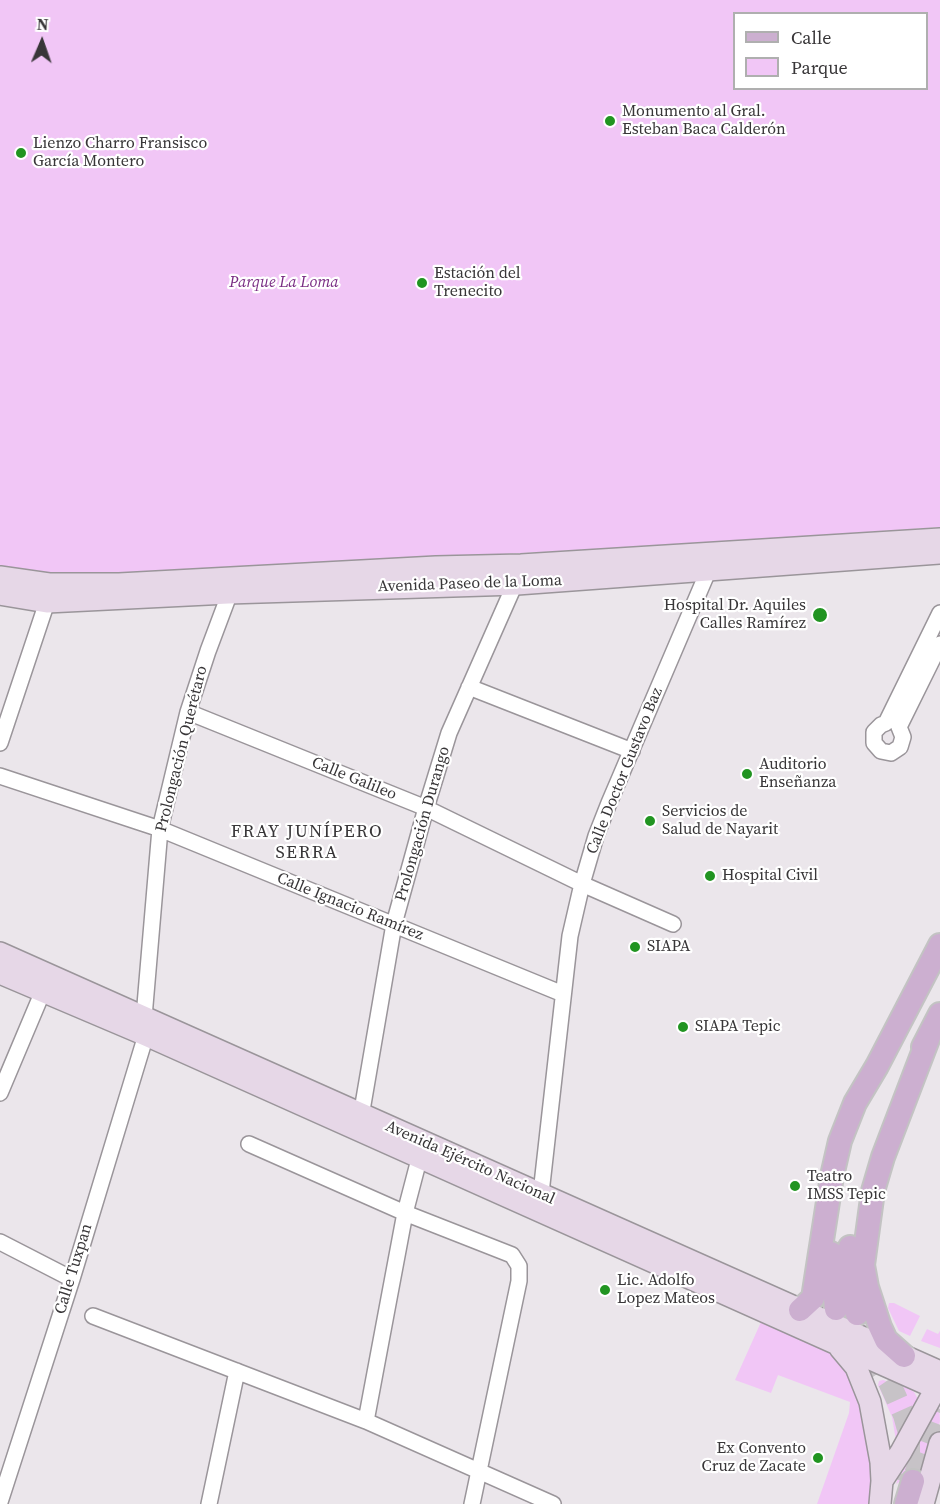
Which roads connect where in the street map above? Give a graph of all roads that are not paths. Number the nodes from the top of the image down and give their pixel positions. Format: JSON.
{"nodes":[{"id":1,"x":940,"y":539,"type":"edge"},
{"id":2,"x":940,"y":553,"type":"edge"},
{"id":3,"x":712,"y":562,"type":"junction"},
{"id":4,"x":519,"y":574,"type":"junction"},
{"id":5,"x":0,"y":577,"type":"edge"},
{"id":6,"x":233,"y":585,"type":"junction"},
{"id":7,"x":0,"y":594,"type":"edge"},
{"id":8,"x":47,"y":602,"type":"junction"},
{"id":9,"x":940,"y":613,"type":"edge"},
{"id":10,"x":940,"y":644,"type":"edge"},
{"id":11,"x":468,"y":687,"type":"junction"},
{"id":12,"x":188,"y":712,"type":"junction"},
{"id":13,"x":0,"y":743,"type":"edge"},
{"id":14,"x":632,"y":751,"type":"junction"},
{"id":15,"x":0,"y":776,"type":"edge"},
{"id":16,"x":426,"y":808,"type":"junction"},
{"id":17,"x":160,"y":829,"type":"junction"},
{"id":18,"x":582,"y":884,"type":"junction"},
{"id":19,"x":394,"y":924,"type":"junction"},
{"id":20,"x":673,"y":924,"type":"dead end"},
{"id":21,"x":940,"y":945,"type":"edge"},
{"id":22,"x":0,"y":953,"type":"edge"},
{"id":23,"x":0,"y":973,"type":"edge"},
{"id":24,"x":46,"y":984,"type":"junction"},
{"id":25,"x":563,"y":993,"type":"junction"},
{"id":26,"x":935,"y":1024,"type":"edge"},
{"id":27,"x":145,"y":1026,"type":"junction"},
{"id":28,"x":877,"y":1066,"type":"junction"},
{"id":29,"x":0,"y":1093,"type":"edge"},
{"id":30,"x":360,"y":1122,"type":"junction"},
{"id":31,"x":249,"y":1144,"type":"dead end"},
{"id":32,"x":422,"y":1150,"type":"junction"},
{"id":33,"x":540,"y":1204,"type":"junction"},
{"id":34,"x":405,"y":1213,"type":"junction"},
{"id":35,"x":0,"y":1242,"type":"edge"},
{"id":36,"x":72,"y":1279,"type":"junction"},
{"id":37,"x":800,"y":1310,"type":"junction"},
{"id":38,"x":93,"y":1316,"type":"dead end"},
{"id":39,"x":835,"y":1343,"type":"junction"},
{"id":40,"x":904,"y":1356,"type":"junction"},
{"id":41,"x":237,"y":1371,"type":"junction"},
{"id":42,"x":939,"y":1383,"type":"edge"},
{"id":43,"x":366,"y":1421,"type":"junction"},
{"id":44,"x":940,"y":1443,"type":"edge"},
{"id":45,"x":479,"y":1472,"type":"junction"},
{"id":46,"x":900,"y":1481,"type":"junction"},
{"id":47,"x":0,"y":1502,"type":"edge"},
{"id":48,"x":209,"y":1504,"type":"edge"},
{"id":49,"x":472,"y":1504,"type":"edge"},
{"id":50,"x":553,"y":1504,"type":"edge"},
{"id":51,"x":880,"y":1504,"type":"edge"},
{"id":52,"x":896,"y":1504,"type":"edge"},
{"id":53,"x":906,"y":1504,"type":"edge"},
{"id":54,"x":923,"y":1504,"type":"edge"}],
"edges":[{"from":1,"to":3,"type":"main road","name":"Avenida Paseo de la Loma"},
{"from":2,"to":3,"type":"main road","name":"Avenida Paseo de la Loma"},
{"from":3,"to":4,"type":"main road","name":"Avenida Paseo de la Loma"},
{"from":3,"to":14,"type":"street","name":"Calle Doctor Gustavo Baz"},
{"from":4,"to":6,"type":"main road","name":"Avenida Paseo de la Loma"},
{"from":4,"to":11,"type":"street","name":"Prolongación Durango"},
{"from":5,"to":6,"type":"main road","name":"Avenida Paseo de la Loma"},
{"from":6,"to":8,"type":"main road","name":"Avenida Paseo de la Loma"},
{"from":6,"to":12,"type":"street","name":"Prolongación Querétaro"},
{"from":7,"to":8,"type":"main road","name":"Avenida Paseo de la Loma"},
{"from":8,"to":13,"type":"street"},
{"from":9,"to":10,"type":"street"},
{"from":11,"to":14,"type":"street"},
{"from":11,"to":16,"type":"street","name":"Prolongación Durango"},
{"from":12,"to":16,"type":"street","name":"Calle Galileo"},
{"from":12,"to":17,"type":"street","name":"Prolongación Querétaro"},
{"from":14,"to":18,"type":"street","name":"Calle Doctor Gustavo Baz"},
{"from":15,"to":17,"type":"street","name":"Calle Ignacio Ramírez"},
{"from":16,"to":18,"type":"street","name":"Calle Galileo"},
{"from":16,"to":19,"type":"street","name":"Prolongación Durango"},
{"from":17,"to":19,"type":"street","name":"Calle Ignacio Ramírez"},
{"from":17,"to":27,"type":"street","name":"Prolongación Querétaro"},
{"from":18,"to":20,"type":"street","name":"Calle Galileo"},
{"from":18,"to":25,"type":"street","name":"Calle Doctor Gustavo Baz"},
{"from":19,"to":25,"type":"street","name":"Calle Ignacio Ramírez"},
{"from":19,"to":30,"type":"street","name":"Prolongación Durango"},
{"from":21,"to":28,"type":"main road"},
{"from":22,"to":24,"type":"main road","name":"Avenida Ejército Nacional"},
{"from":23,"to":24,"type":"main road","name":"Avenida Ejército Nacional"},
{"from":24,"to":27,"type":"main road","name":"Avenida Ejército Nacional"},
{"from":24,"to":29,"type":"street"},
{"from":25,"to":33,"type":"street","name":"Calle Doctor Gustavo Baz"},
{"from":26,"to":28,"type":"main road"},
{"from":26,"to":40,"type":"main road"},
{"from":27,"to":30,"type":"main road","name":"Avenida Ejército Nacional"},
{"from":27,"to":36,"type":"street","name":"Calle Tuxpan"},
{"from":28,"to":37,"type":"main road"},
{"from":30,"to":32,"type":"main road","name":"Avenida Ejército Nacional"},
{"from":31,"to":34,"type":"street"},
{"from":32,"to":33,"type":"main road","name":"Avenida Ejército Nacional"},
{"from":32,"to":34,"type":"street"},
{"from":33,"to":37,"type":"main road","name":"Avenida Ejército Nacional"},
{"from":33,"to":39,"type":"main road","name":"Avenida Ejército Nacional"},
{"from":34,"to":43,"type":"street"},
{"from":34,"to":45,"type":"street"},
{"from":35,"to":36,"type":"street"},
{"from":36,"to":47,"type":"street","name":"Calle Tuxpan"},
{"from":37,"to":40,"type":"main road","name":"Avenida Ejército Nacional"},
{"from":38,"to":41,"type":"street"},
{"from":39,"to":42,"type":"main road","name":"Avenida Ejército Nacional"},
{"from":39,"to":46,"type":"main road"},
{"from":40,"to":42,"type":"main road","name":"Avenida Ejército Nacional"},
{"from":41,"to":43,"type":"street"},
{"from":41,"to":48,"type":"street"},
{"from":42,"to":46,"type":"main road"},
{"from":43,"to":45,"type":"street"},
{"from":44,"to":54,"type":"main road"},
{"from":45,"to":49,"type":"street"},
{"from":45,"to":50,"type":"street"},
{"from":46,"to":51,"type":"main road"},
{"from":46,"to":52,"type":"main road"},
{"from":46,"to":53,"type":"main road"}]}
